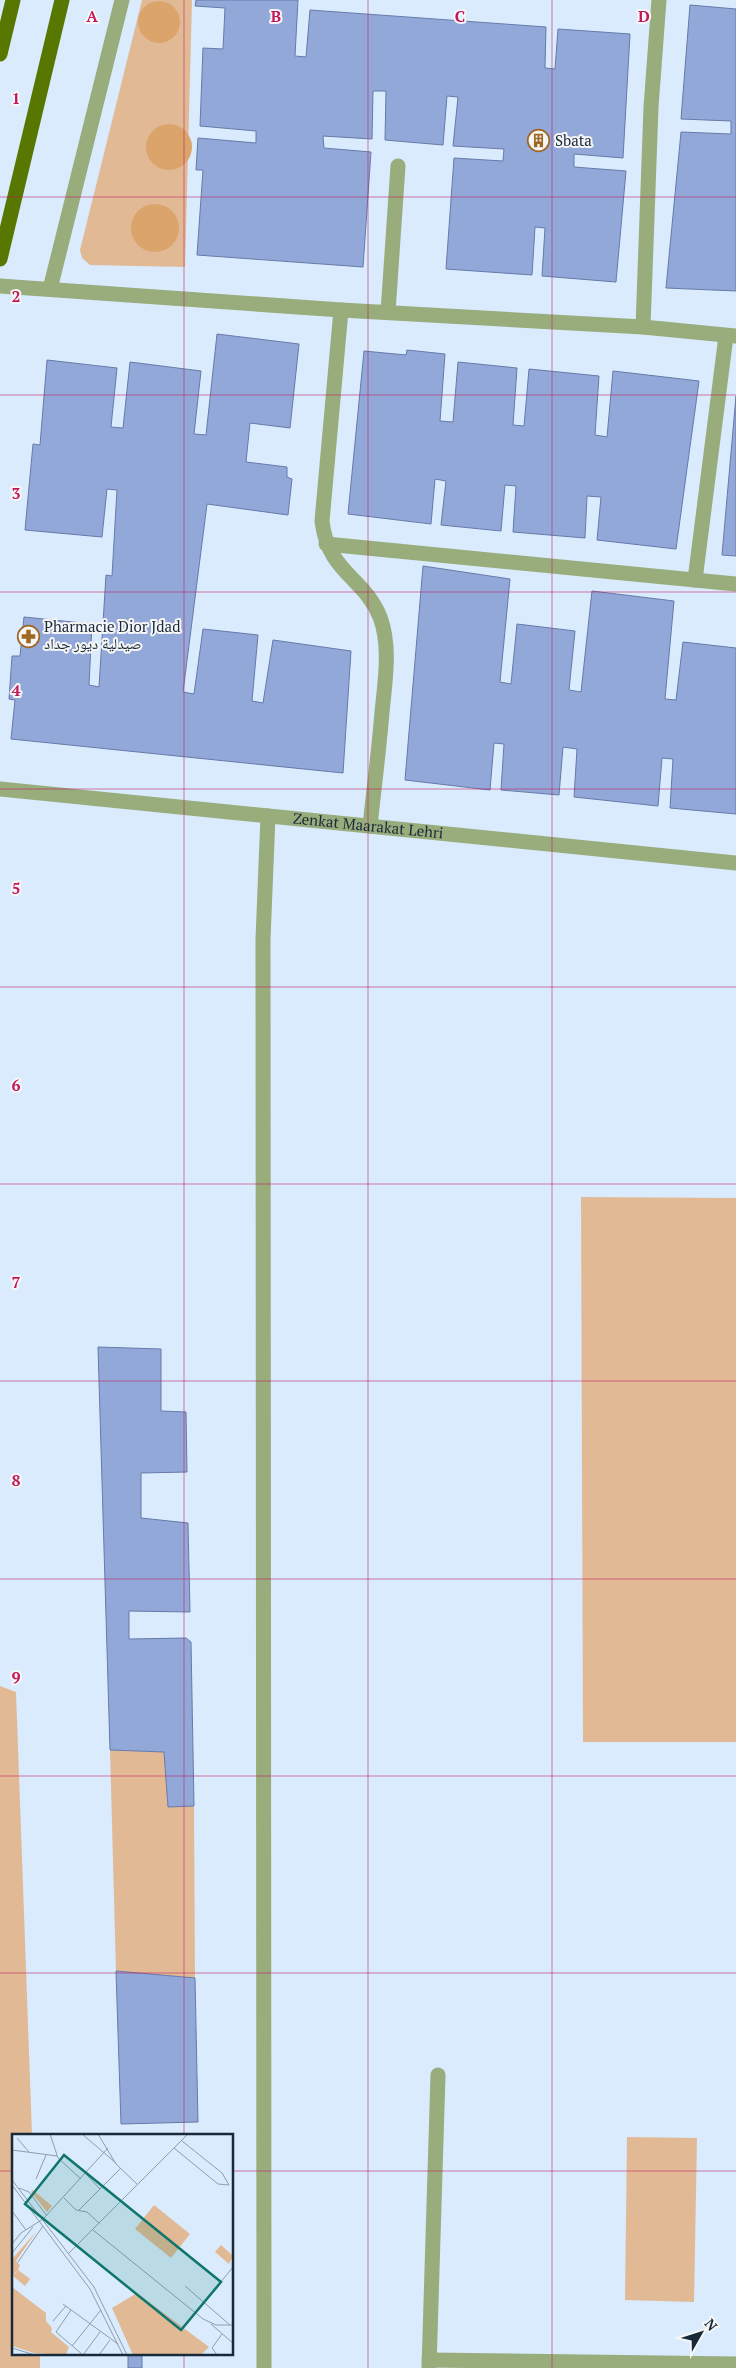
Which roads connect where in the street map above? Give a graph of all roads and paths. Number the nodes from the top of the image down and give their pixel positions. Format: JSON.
{"nodes":[{"id":1,"x":13,"y":0,"type":"edge"},
{"id":2,"x":62,"y":0,"type":"edge"},
{"id":3,"x":122,"y":0,"type":"edge"},
{"id":4,"x":659,"y":0,"type":"edge"},
{"id":5,"x":0,"y":54,"type":"edge"},
{"id":6,"x":398,"y":166,"type":"dead end"},
{"id":7,"x":0,"y":259,"type":"edge"},
{"id":8,"x":0,"y":286,"type":"edge"},
{"id":9,"x":50,"y":289,"type":"junction"},
{"id":10,"x":341,"y":310,"type":"junction"},
{"id":11,"x":388,"y":312,"type":"junction"},
{"id":12,"x":643,"y":327,"type":"junction"},
{"id":13,"x":731,"y":336,"type":"edge"},
{"id":14,"x":326,"y":544,"type":"junction"},
{"id":15,"x":695,"y":580,"type":"junction"},
{"id":16,"x":736,"y":584,"type":"edge"},
{"id":17,"x":0,"y":789,"type":"edge"},
{"id":18,"x":268,"y":816,"type":"junction"},
{"id":19,"x":370,"y":826,"type":"junction"},
{"id":20,"x":736,"y":864,"type":"edge"},
{"id":21,"x":438,"y":2075,"type":"dead end"},
{"id":22,"x":429,"y":2364,"type":"edge"},
{"id":23,"x":736,"y":2364,"type":"edge"},
{"id":24,"x":264,"y":2368,"type":"edge"}],
"edges":[{"from":1,"to":5,"type":"main road"},
{"from":2,"to":7,"type":"main road"},
{"from":3,"to":9,"type":"street"},
{"from":4,"to":12,"type":"street"},
{"from":6,"to":11,"type":"street"},
{"from":8,"to":9,"type":"street"},
{"from":9,"to":10,"type":"street"},
{"from":10,"to":11,"type":"street"},
{"from":10,"to":14,"type":"street"},
{"from":11,"to":12,"type":"street"},
{"from":12,"to":13,"type":"street"},
{"from":13,"to":15,"type":"street"},
{"from":14,"to":15,"type":"street"},
{"from":14,"to":19,"type":"street"},
{"from":15,"to":16,"type":"street"},
{"from":17,"to":18,"type":"street","name":"Zenkat Maarakat Lehri"},
{"from":18,"to":19,"type":"street","name":"Zenkat Maarakat Lehri"},
{"from":18,"to":24,"type":"street"},
{"from":19,"to":20,"type":"street","name":"Zenkat Maarakat Lehri"},
{"from":21,"to":22,"type":"street"},
{"from":22,"to":23,"type":"street"}]}
